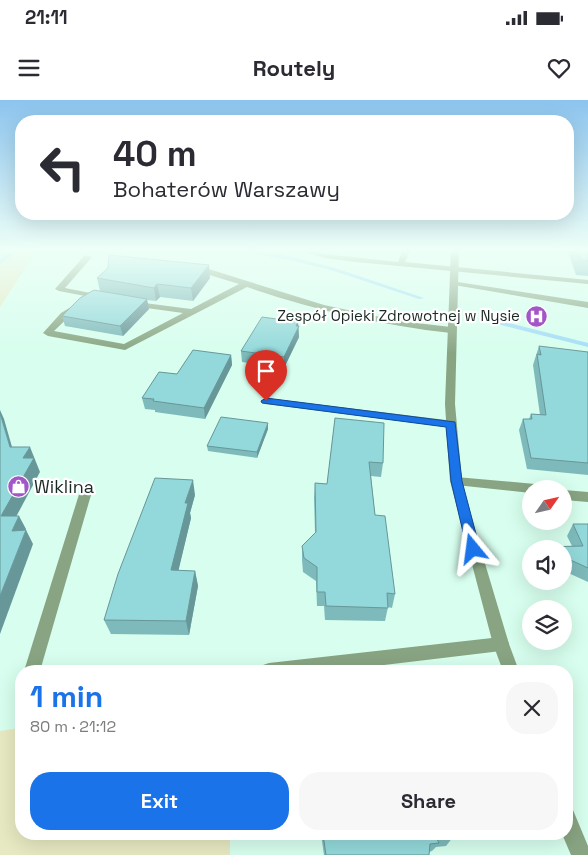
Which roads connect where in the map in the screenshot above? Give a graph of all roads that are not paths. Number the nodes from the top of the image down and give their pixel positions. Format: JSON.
{"nodes":[{"id":1,"x":64,"y":284,"type":"edge"},
{"id":2,"x":246,"y":284,"type":"joint"},
{"id":3,"x":454,"y":284,"type":"edge"},
{"id":4,"x":492,"y":284,"type":"edge"},
{"id":5,"x":92,"y":296,"type":"junction"},
{"id":6,"x":588,"y":305,"type":"edge"},
{"id":7,"x":192,"y":312,"type":"junction"},
{"id":8,"x":451,"y":330,"type":"junction"},
{"id":9,"x":266,"y":401,"type":"dead end"},
{"id":10,"x":451,"y":424,"type":"junction"},
{"id":11,"x":456,"y":481,"type":"junction"},
{"id":12,"x":86,"y":488,"type":"dead end"},
{"id":13,"x":522,"y":488,"type":"edge"},
{"id":14,"x":572,"y":496,"type":"edge"},
{"id":15,"x":588,"y":497,"type":"edge"},
{"id":16,"x":501,"y":644,"type":"junction"},
{"id":17,"x":34,"y":665,"type":"edge"},
{"id":18,"x":321,"y":665,"type":"edge"},
{"id":19,"x":509,"y":665,"type":"edge"},
{"id":20,"x":573,"y":835,"type":"edge"},
{"id":21,"x":581,"y":855,"type":"edge"}],
"edges":[{"from":1,"to":5,"type":"street"},
{"from":2,"to":7,"type":"street"},
{"from":2,"to":8,"type":"street"},
{"from":3,"to":8,"type":"street"},
{"from":4,"to":6,"type":"street"},
{"from":5,"to":7,"type":"street"},
{"from":5,"to":7,"type":"street"},
{"from":8,"to":10,"type":"street"},
{"from":9,"to":10,"type":"street"},
{"from":10,"to":11,"type":"street"},
{"from":11,"to":13,"type":"street"},
{"from":11,"to":16,"type":"street"},
{"from":12,"to":17,"type":"street"},
{"from":14,"to":15,"type":"street"},
{"from":16,"to":18,"type":"street"},
{"from":16,"to":19,"type":"street"},
{"from":20,"to":21,"type":"street"}]}
